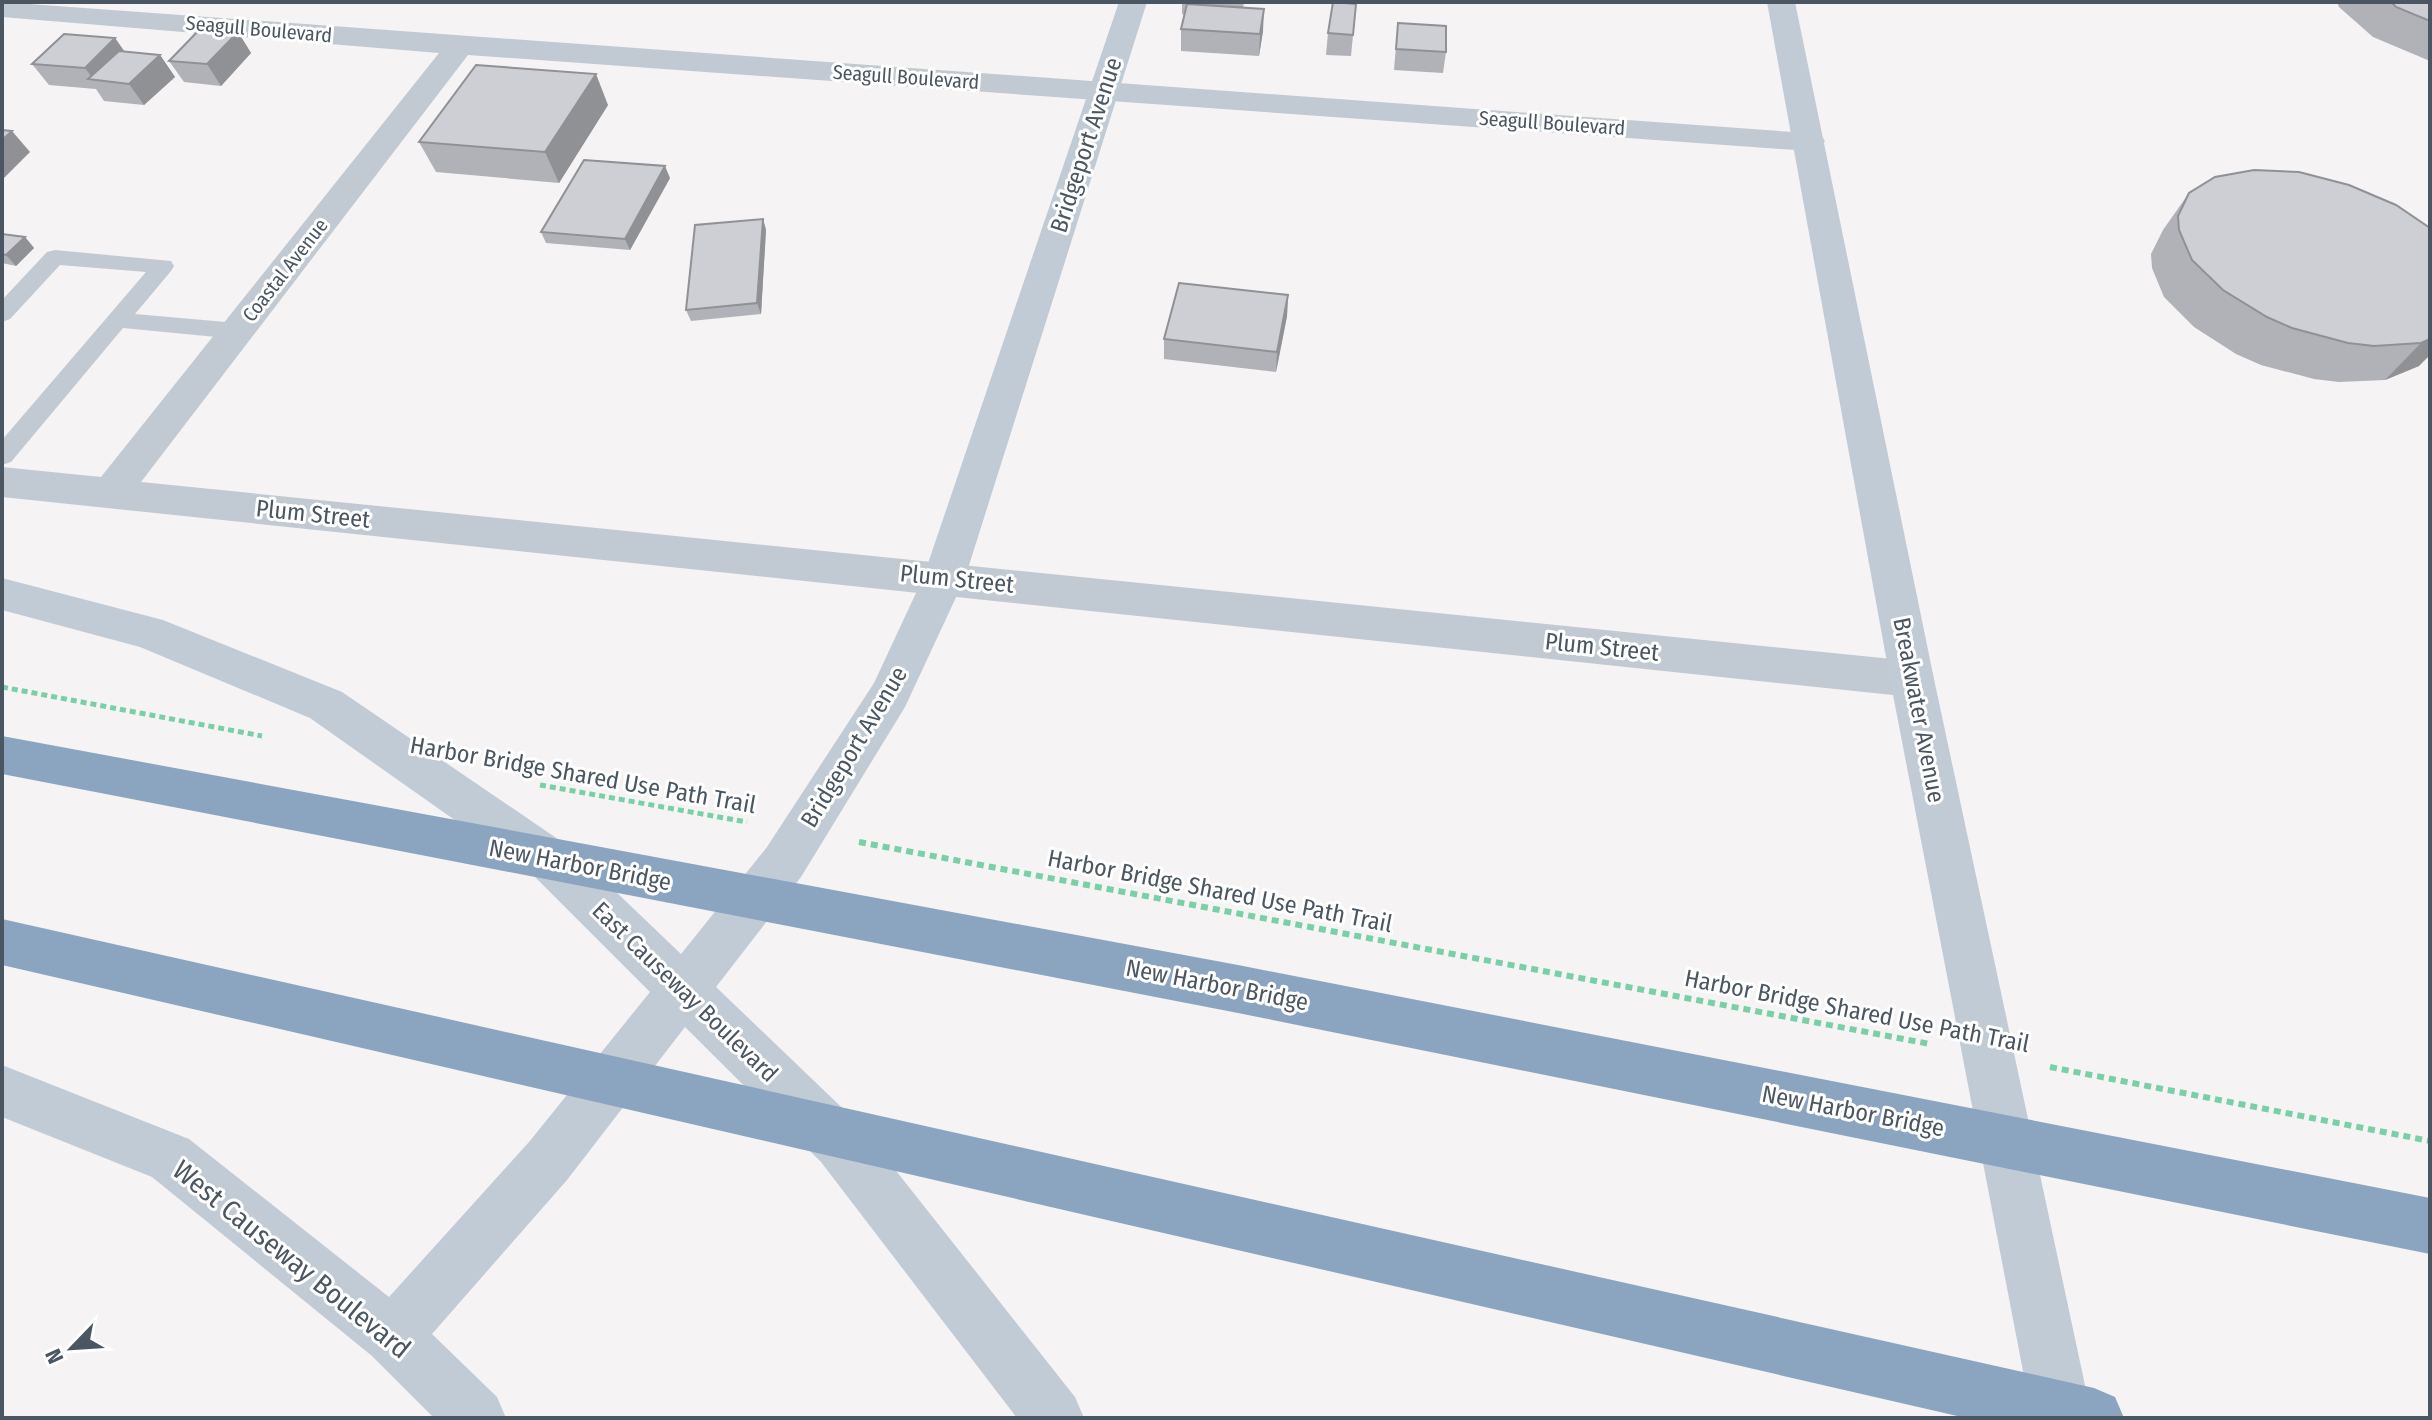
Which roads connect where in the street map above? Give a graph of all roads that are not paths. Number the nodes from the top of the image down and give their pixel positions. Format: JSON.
{"nodes":[{"id":1,"x":1133,"y":2,"type":"edge"},
{"id":2,"x":1781,"y":2,"type":"edge"},
{"id":3,"x":2,"y":8,"type":"edge"},
{"id":4,"x":460,"y":46,"type":"junction"},
{"id":5,"x":1105,"y":90,"type":"junction"},
{"id":6,"x":1809,"y":141,"type":"junction"},
{"id":7,"x":2,"y":314,"type":"edge"},
{"id":8,"x":117,"y":320,"type":"junction"},
{"id":9,"x":237,"y":331,"type":"junction"},
{"id":10,"x":2,"y":456,"type":"edge"},
{"id":11,"x":2,"y":482,"type":"edge"},
{"id":12,"x":110,"y":494,"type":"junction"},
{"id":13,"x":944,"y":578,"type":"junction"},
{"id":14,"x":2,"y":594,"type":"edge"},
{"id":15,"x":1912,"y":679,"type":"junction"},
{"id":16,"x":2,"y":755,"type":"edge"},
{"id":17,"x":2,"y":942,"type":"edge"},
{"id":18,"x":682,"y":990,"type":"junction"},
{"id":19,"x":2,"y":1091,"type":"edge"},
{"id":20,"x":2430,"y":1226,"type":"edge"},
{"id":21,"x":392,"y":1336,"type":"junction"},
{"id":22,"x":476,"y":1418,"type":"edge"},
{"id":23,"x":1054,"y":1418,"type":"edge"},
{"id":24,"x":2062,"y":1418,"type":"edge"},
{"id":25,"x":2094,"y":1418,"type":"edge"}],
"edges":[{"from":1,"to":5,"type":"street","name":"Bridgeport Avenue"},
{"from":2,"to":6,"type":"street","name":"Breakwater Avenue"},
{"from":3,"to":4,"type":"street","name":"Seagull Boulevard"},
{"from":4,"to":5,"type":"street","name":"Seagull Boulevard"},
{"from":4,"to":9,"type":"street","name":"Coastal Avenue"},
{"from":5,"to":6,"type":"street","name":"Seagull Boulevard"},
{"from":5,"to":13,"type":"street","name":"Bridgeport Avenue"},
{"from":6,"to":15,"type":"street","name":"Breakwater Avenue"},
{"from":7,"to":8,"type":"lane"},
{"from":8,"to":9,"type":"lane"},
{"from":8,"to":10,"type":"lane"},
{"from":9,"to":12,"type":"street","name":"Coastal Avenue"},
{"from":11,"to":12,"type":"street","name":"Plum Street"},
{"from":12,"to":13,"type":"street","name":"Plum Street"},
{"from":13,"to":15,"type":"street","name":"Plum Street"},
{"from":13,"to":18,"type":"street","name":"Bridgeport Avenue"},
{"from":14,"to":18,"type":"street","name":"East Causeway Boulevard"},
{"from":15,"to":24,"type":"street","name":"Breakwater Avenue"},
{"from":16,"to":20,"type":"highway","name":"New Harbor Bridge"},
{"from":17,"to":25,"type":"highway"},
{"from":18,"to":21,"type":"street","name":"Bridgeport Avenue"},
{"from":18,"to":23,"type":"street","name":"East Causeway Boulevard"},
{"from":19,"to":21,"type":"street","name":"West Causeway Boulevard"},
{"from":21,"to":22,"type":"street","name":"West Causeway Boulevard"}]}
